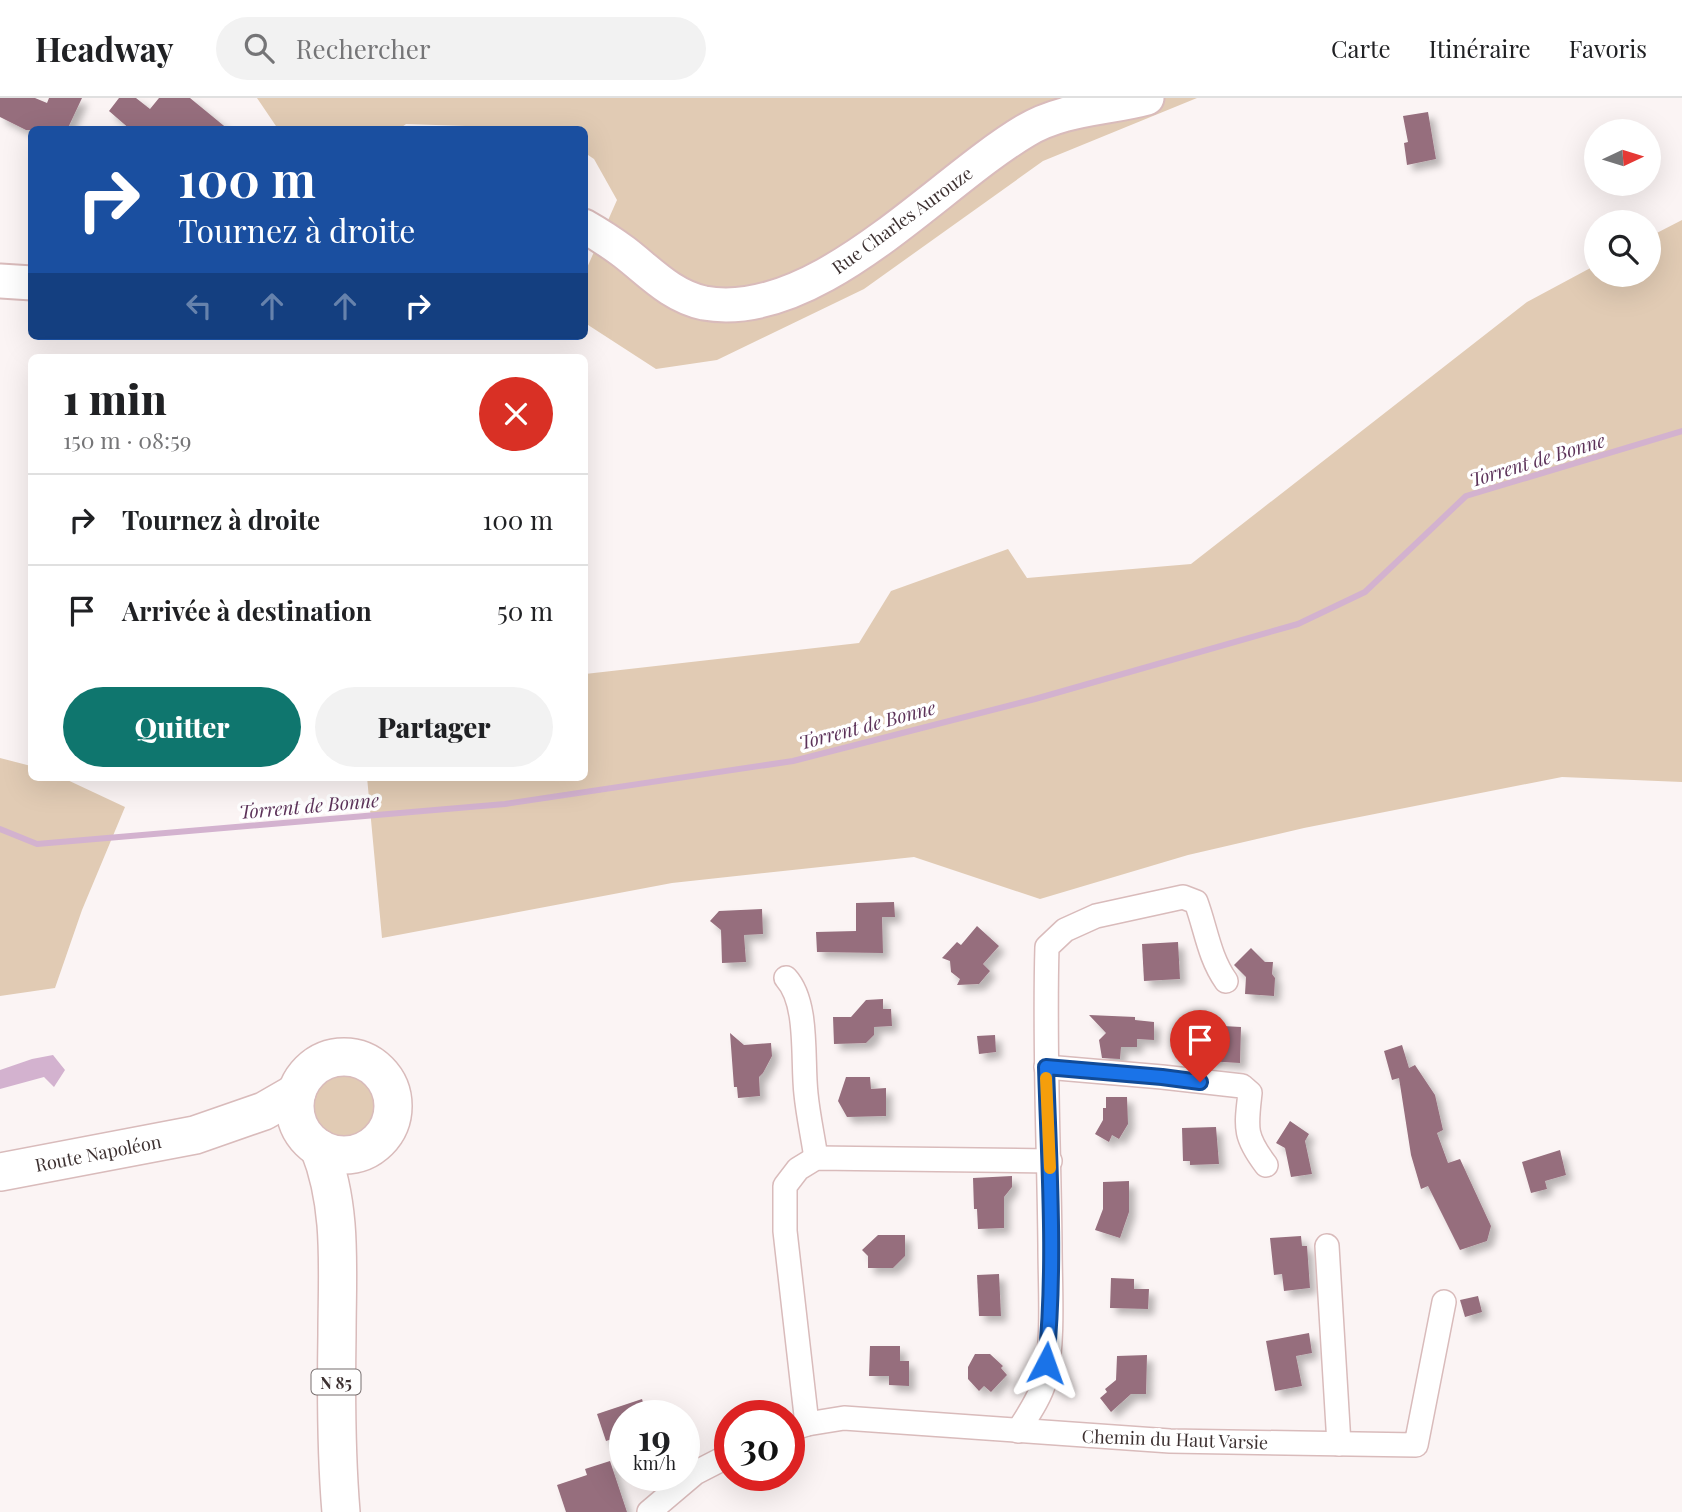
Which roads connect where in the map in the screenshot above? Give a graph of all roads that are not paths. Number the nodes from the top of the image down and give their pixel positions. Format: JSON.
{"nodes":[{"id":1,"x":1147,"y":98,"type":"edge"},
{"id":2,"x":588,"y":229,"type":"edge"},
{"id":3,"x":0,"y":281,"type":"edge"},
{"id":4,"x":28,"y":283,"type":"edge"},
{"id":5,"x":786,"y":978,"type":"dead end"},
{"id":6,"x":1226,"y":981,"type":"dead end"},
{"id":7,"x":1046,"y":1067,"type":"junction"},
{"id":8,"x":297,"y":1092,"type":"junction"},
{"id":9,"x":195,"y":1135,"type":"junction"},
{"id":10,"x":312,"y":1142,"type":"junction"},
{"id":11,"x":365,"y":1150,"type":"junction"},
{"id":12,"x":816,"y":1158,"type":"junction"},
{"id":13,"x":1049,"y":1161,"type":"junction"},
{"id":14,"x":1266,"y":1165,"type":"dead end"},
{"id":15,"x":0,"y":1172,"type":"edge"},
{"id":16,"x":1327,"y":1246,"type":"dead end"},
{"id":17,"x":339,"y":1251,"type":"junction"},
{"id":18,"x":1444,"y":1302,"type":"dead end"},
{"id":19,"x":796,"y":1400,"type":"edge"},
{"id":20,"x":805,"y":1426,"type":"edge"},
{"id":21,"x":1018,"y":1431,"type":"junction"},
{"id":22,"x":1339,"y":1444,"type":"junction"},
{"id":23,"x":714,"y":1464,"type":"edge"},
{"id":24,"x":341,"y":1512,"type":"edge"},
{"id":25,"x":649,"y":1512,"type":"edge"}],
"edges":[{"from":1,"to":2,"type":"street","name":"Rue Charles Aurouze"},
{"from":3,"to":4,"type":"street"},
{"from":5,"to":12,"type":"street"},
{"from":6,"to":7,"type":"street"},
{"from":7,"to":13,"type":"street"},
{"from":7,"to":14,"type":"street"},
{"from":8,"to":9,"type":"main road","name":"Route Napoléon"},
{"from":8,"to":10,"type":"main road"},
{"from":8,"to":11,"type":"main road"},
{"from":9,"to":10,"type":"main road","name":"Route Napoléon"},
{"from":9,"to":15,"type":"main road","name":"Route Napoléon"},
{"from":10,"to":11,"type":"main road"},
{"from":10,"to":17,"type":"main road","number":"N 85"},
{"from":11,"to":17,"type":"main road","number":"N 85"},
{"from":12,"to":13,"type":"street"},
{"from":12,"to":19,"type":"street"},
{"from":13,"to":21,"type":"street"},
{"from":16,"to":22,"type":"street"},
{"from":17,"to":24,"type":"main road","number":"N 85"},
{"from":18,"to":22,"type":"street","name":"Chemin du Haut Varsie"},
{"from":20,"to":21,"type":"street","name":"Chemin du Haut Varsie"},
{"from":21,"to":22,"type":"street","name":"Chemin du Haut Varsie"},
{"from":23,"to":25,"type":"street"}]}
